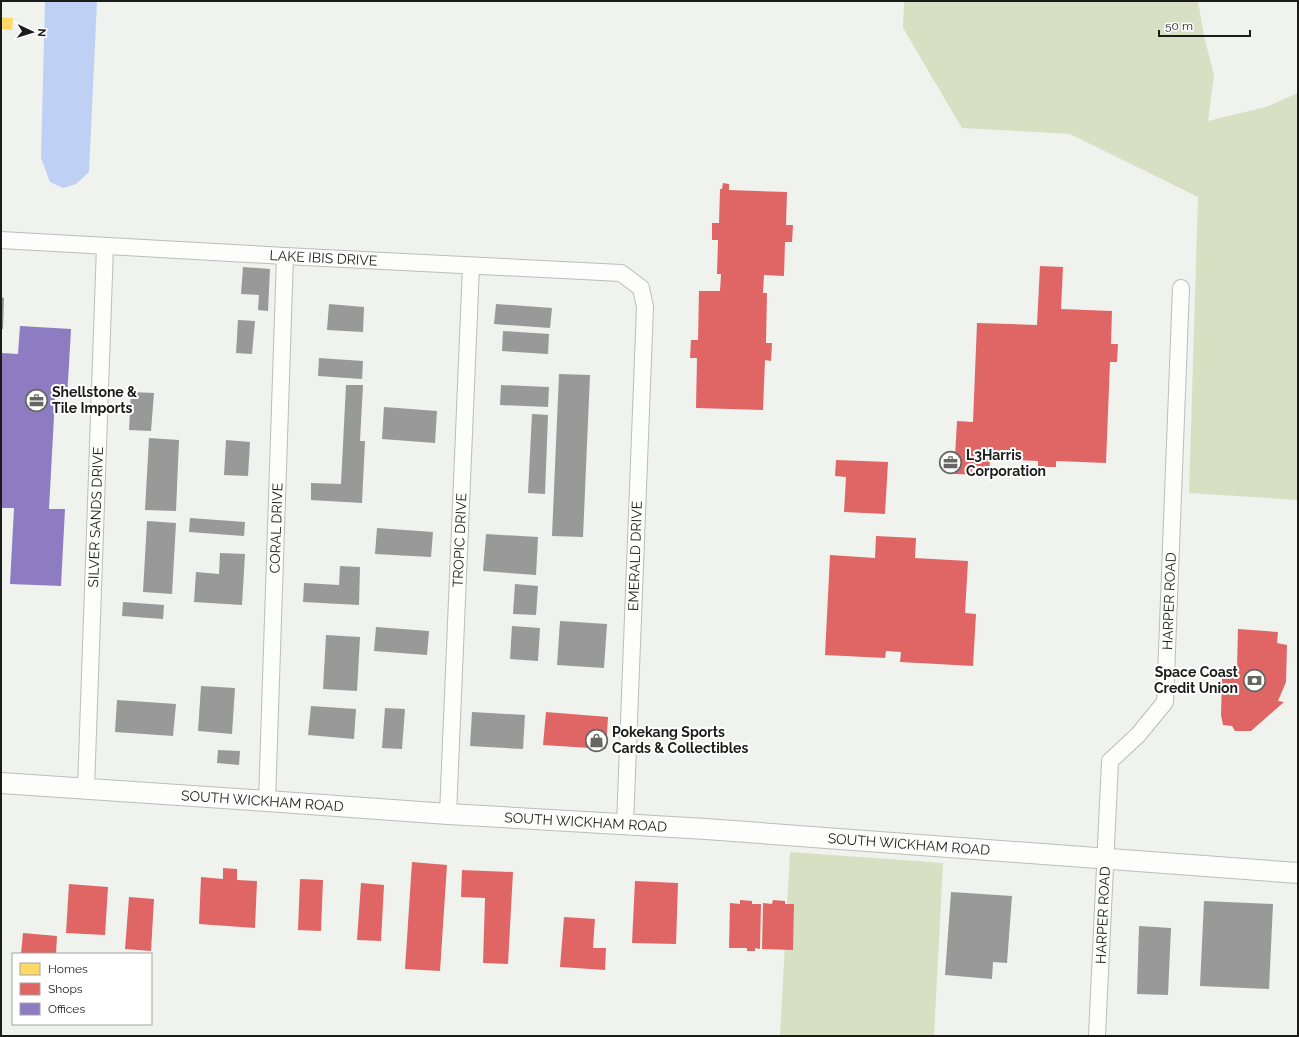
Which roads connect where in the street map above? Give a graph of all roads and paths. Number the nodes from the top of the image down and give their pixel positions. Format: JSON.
{"nodes":[{"id":1,"x":1,"y":240,"type":"edge"},
{"id":2,"x":105,"y":246,"type":"junction"},
{"id":3,"x":285,"y":256,"type":"junction"},
{"id":4,"x":470,"y":266,"type":"junction"},
{"id":5,"x":641,"y":288,"type":"joint"},
{"id":6,"x":1181,"y":288,"type":"dead end"},
{"id":7,"x":1,"y":783,"type":"edge"},
{"id":8,"x":86,"y":789,"type":"junction"},
{"id":9,"x":267,"y":801,"type":"junction"},
{"id":10,"x":448,"y":814,"type":"junction"},
{"id":11,"x":625,"y":824,"type":"junction"},
{"id":12,"x":1105,"y":860,"type":"junction"},
{"id":13,"x":1298,"y":873,"type":"edge"},
{"id":14,"x":1097,"y":1036,"type":"edge"}],
"edges":[{"from":1,"to":2,"type":"street","name":"LAKE IBIS DRIVE"},
{"from":2,"to":3,"type":"street","name":"LAKE IBIS DRIVE"},
{"from":2,"to":8,"type":"street","name":"SILVER SANDS DRIVE"},
{"from":3,"to":4,"type":"street","name":"LAKE IBIS DRIVE"},
{"from":3,"to":9,"type":"street","name":"CORAL DRIVE"},
{"from":4,"to":5,"type":"street","name":"LAKE IBIS DRIVE"},
{"from":4,"to":10,"type":"street","name":"TROPIC DRIVE"},
{"from":5,"to":11,"type":"street","name":"EMERALD DRIVE"},
{"from":6,"to":12,"type":"street","name":"HARPER ROAD"},
{"from":7,"to":8,"type":"main road","name":"SOUTH WICKHAM ROAD"},
{"from":8,"to":9,"type":"main road","name":"SOUTH WICKHAM ROAD"},
{"from":9,"to":10,"type":"main road","name":"SOUTH WICKHAM ROAD"},
{"from":10,"to":11,"type":"main road","name":"SOUTH WICKHAM ROAD"},
{"from":11,"to":12,"type":"main road","name":"SOUTH WICKHAM ROAD"},
{"from":12,"to":13,"type":"main road","name":"SOUTH WICKHAM ROAD"},
{"from":12,"to":14,"type":"street","name":"HARPER ROAD"}]}
